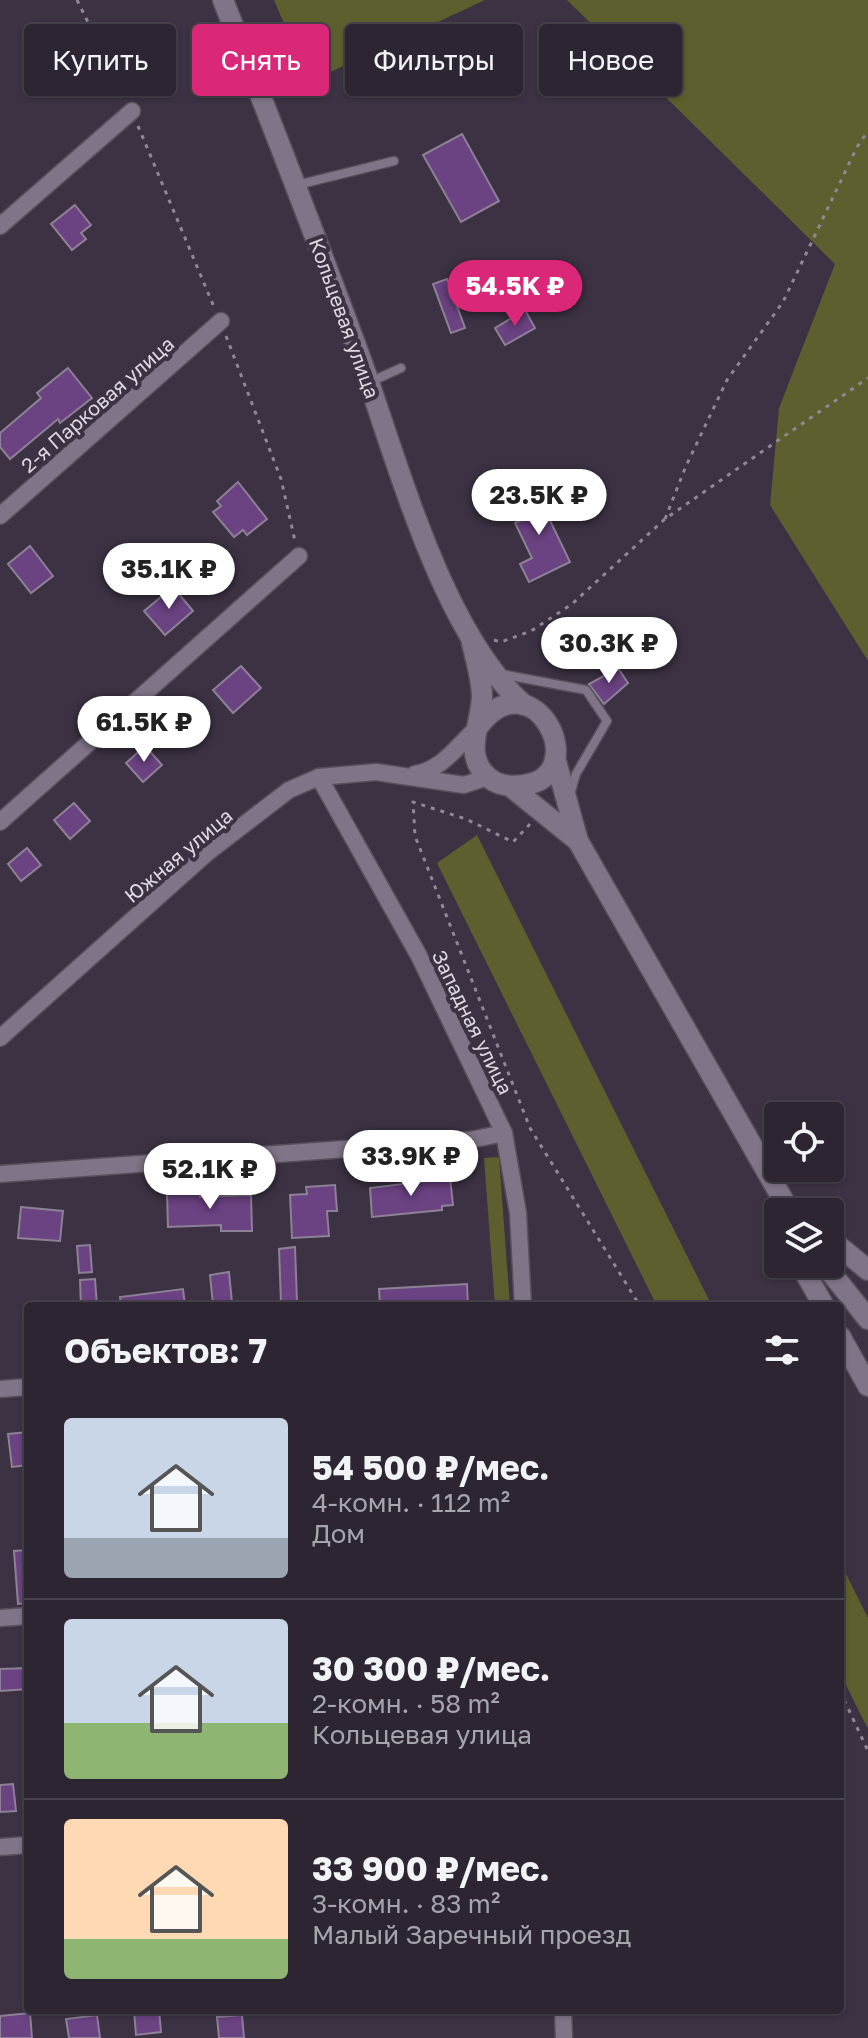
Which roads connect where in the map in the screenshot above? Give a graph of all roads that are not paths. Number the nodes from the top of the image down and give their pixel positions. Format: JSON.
{"nodes":[{"id":1,"x":223,"y":0,"type":"edge"},
{"id":2,"x":132,"y":111,"type":"road end"},
{"id":3,"x":394,"y":161,"type":"dead end"},
{"id":4,"x":296,"y":185,"type":"junction"},
{"id":5,"x":0,"y":226,"type":"edge"},
{"id":6,"x":221,"y":321,"type":"road end"},
{"id":7,"x":401,"y":368,"type":"dead end"},
{"id":8,"x":369,"y":382,"type":"junction"},
{"id":9,"x":0,"y":516,"type":"edge"},
{"id":10,"x":299,"y":556,"type":"road end"},
{"id":11,"x":471,"y":635,"type":"junction"},
{"id":12,"x":496,"y":673,"type":"junction"},
{"id":13,"x":524,"y":705,"type":"junction"},
{"id":14,"x":478,"y":727,"type":"junction"},
{"id":15,"x":555,"y":758,"type":"junction"},
{"id":16,"x":413,"y":775,"type":"junction"},
{"id":17,"x":319,"y":777,"type":"junction"},
{"id":18,"x":488,"y":777,"type":"junction"},
{"id":19,"x":510,"y":786,"type":"junction"},
{"id":20,"x":567,"y":802,"type":"junction"},
{"id":21,"x":0,"y":822,"type":"edge"},
{"id":22,"x":578,"y":841,"type":"junction"},
{"id":23,"x":0,"y":1038,"type":"edge"},
{"id":24,"x":504,"y":1133,"type":"junction"},
{"id":25,"x":0,"y":1174,"type":"edge"},
{"id":26,"x":773,"y":1184,"type":"junction"},
{"id":27,"x":777,"y":1198,"type":"edge"},
{"id":28,"x":782,"y":1198,"type":"edge"},
{"id":29,"x":787,"y":1198,"type":"edge"},
{"id":30,"x":844,"y":1250,"type":"edge"},
{"id":31,"x":868,"y":1270,"type":"edge"},
{"id":32,"x":808,"y":1278,"type":"edge"},
{"id":33,"x":835,"y":1278,"type":"edge"},
{"id":34,"x":523,"y":1302,"type":"edge"},
{"id":35,"x":822,"y":1302,"type":"edge"},
{"id":36,"x":868,"y":1319,"type":"edge"},
{"id":37,"x":844,"y":1343,"type":"edge"},
{"id":38,"x":868,"y":1386,"type":"edge"},
{"id":39,"x":24,"y":1387,"type":"edge"},
{"id":40,"x":0,"y":1389,"type":"edge"},
{"id":41,"x":24,"y":1616,"type":"edge"},
{"id":42,"x":0,"y":1618,"type":"edge"},
{"id":43,"x":24,"y":1845,"type":"edge"},
{"id":44,"x":0,"y":1847,"type":"edge"},
{"id":45,"x":563,"y":2014,"type":"edge"},
{"id":46,"x":564,"y":2038,"type":"edge"}],
"edges":[{"from":1,"to":4,"type":"street","name":"Кольцевая улица"},
{"from":2,"to":5,"type":"street"},
{"from":3,"to":4,"type":"lane"},
{"from":4,"to":8,"type":"street","name":"Кольцевая улица"},
{"from":6,"to":9,"type":"street","name":"2-я Парковая улица"},
{"from":7,"to":8,"type":"lane"},
{"from":8,"to":11,"type":"street","name":"Кольцевая улица"},
{"from":10,"to":21,"type":"street"},
{"from":11,"to":12,"type":"street"},
{"from":11,"to":14,"type":"street"},
{"from":12,"to":13,"type":"street"},
{"from":12,"to":20,"type":"lane"},
{"from":13,"to":14,"type":"street"},
{"from":13,"to":15,"type":"street"},
{"from":14,"to":16,"type":"street"},
{"from":14,"to":18,"type":"street"},
{"from":15,"to":19,"type":"street"},
{"from":15,"to":20,"type":"street"},
{"from":16,"to":17,"type":"street","name":"Южная улица"},
{"from":16,"to":18,"type":"street","name":"Южная улица"},
{"from":17,"to":23,"type":"street","name":"Южная улица"},
{"from":17,"to":24,"type":"street","name":"Западная улица"},
{"from":18,"to":19,"type":"street"},
{"from":19,"to":22,"type":"street"},
{"from":20,"to":22,"type":"street"},
{"from":22,"to":26,"type":"street"},
{"from":24,"to":25,"type":"street"},
{"from":24,"to":34,"type":"street","name":"Западная улица"},
{"from":26,"to":27,"type":"street"},
{"from":26,"to":28,"type":"street"},
{"from":26,"to":29,"type":"street"},
{"from":30,"to":31,"type":"street"},
{"from":32,"to":35,"type":"street"},
{"from":33,"to":36,"type":"street"},
{"from":37,"to":38,"type":"street"},
{"from":39,"to":40,"type":"street"},
{"from":41,"to":42,"type":"street"},
{"from":43,"to":44,"type":"street"},
{"from":45,"to":46,"type":"street"}]}
